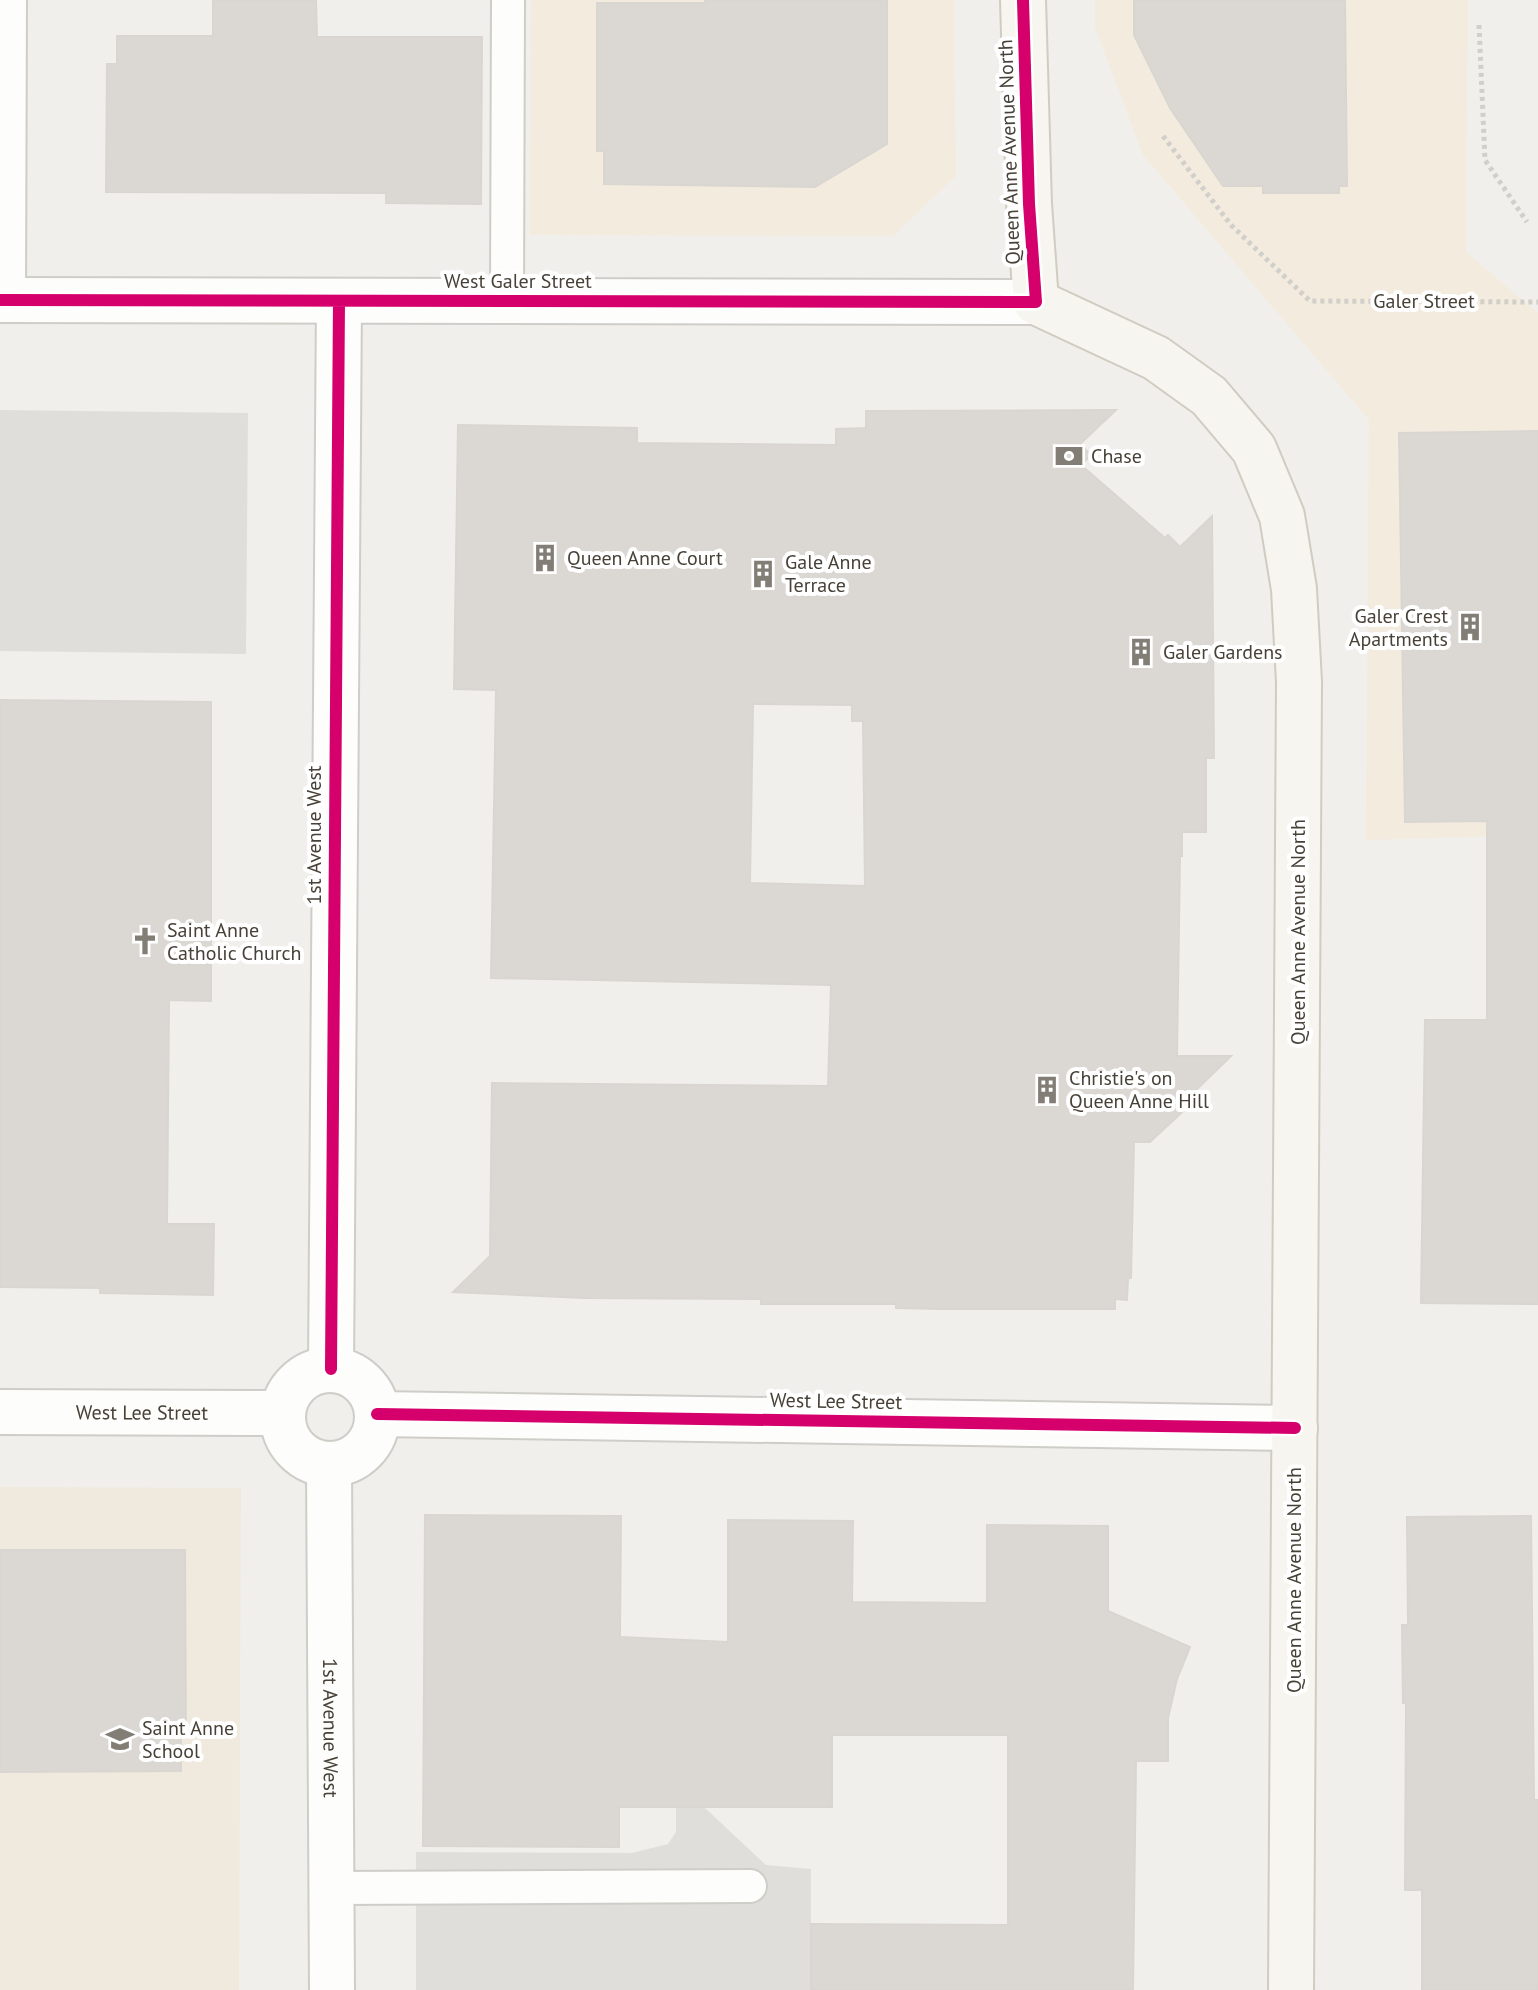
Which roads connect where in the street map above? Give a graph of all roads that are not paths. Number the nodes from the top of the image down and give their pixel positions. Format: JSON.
{"nodes":[{"id":1,"x":4,"y":0,"type":"edge"},
{"id":2,"x":508,"y":0,"type":"edge"},
{"id":3,"x":1023,"y":0,"type":"edge"},
{"id":4,"x":1,"y":300,"type":"edge"},
{"id":5,"x":339,"y":301,"type":"junction"},
{"id":6,"x":507,"y":301,"type":"junction"},
{"id":7,"x":1036,"y":302,"type":"junction"},
{"id":8,"x":331,"y":1369,"type":"junction"},
{"id":9,"x":0,"y":1412,"type":"edge"},
{"id":10,"x":282,"y":1413,"type":"junction"},
{"id":11,"x":377,"y":1414,"type":"junction"},
{"id":12,"x":1295,"y":1428,"type":"junction"},
{"id":13,"x":329,"y":1464,"type":"junction"},
{"id":14,"x":750,"y":1886,"type":"dead end"},
{"id":15,"x":333,"y":1888,"type":"junction"},
{"id":16,"x":332,"y":1990,"type":"edge"},
{"id":17,"x":1291,"y":1990,"type":"edge"}],
"edges":[{"from":1,"to":4,"type":"street"},
{"from":2,"to":6,"type":"lane"},
{"from":3,"to":7,"type":"main road","name":"Queen Anne Avenue North"},
{"from":4,"to":5,"type":"street","name":"West Galer Street"},
{"from":5,"to":6,"type":"street","name":"West Galer Street"},
{"from":5,"to":8,"type":"street","name":"1st Avenue West"},
{"from":6,"to":7,"type":"street","name":"West Galer Street"},
{"from":7,"to":12,"type":"main road","name":"Queen Anne Avenue North"},
{"from":8,"to":10,"type":"street"},
{"from":8,"to":11,"type":"street"},
{"from":9,"to":10,"type":"street","name":"West Lee Street"},
{"from":10,"to":13,"type":"street"},
{"from":11,"to":12,"type":"street","name":"West Lee Street"},
{"from":11,"to":13,"type":"street"},
{"from":12,"to":17,"type":"main road","name":"Queen Anne Avenue North"},
{"from":13,"to":15,"type":"street","name":"1st Avenue West"},
{"from":14,"to":15,"type":"lane"},
{"from":15,"to":16,"type":"street","name":"1st Avenue West"}]}
